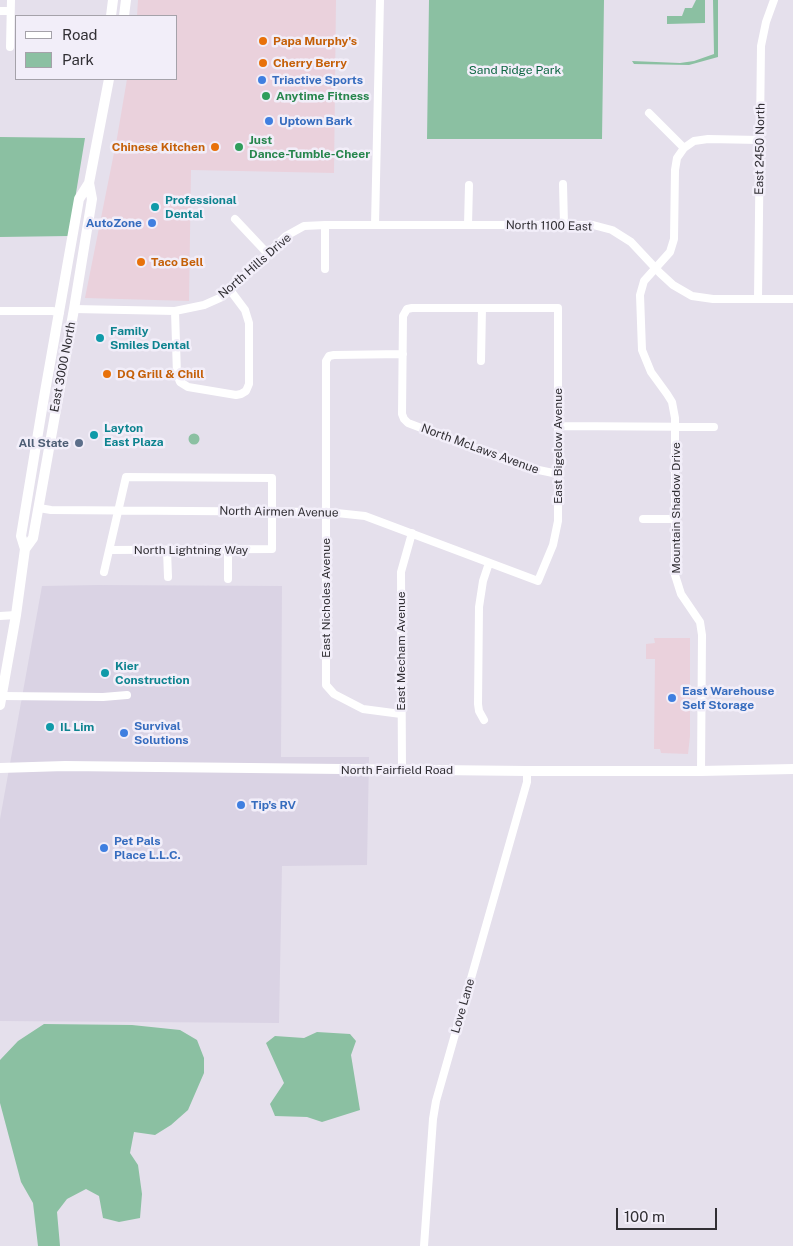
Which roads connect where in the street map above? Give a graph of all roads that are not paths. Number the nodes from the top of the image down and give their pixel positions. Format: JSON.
{"nodes":[{"id":1,"x":10,"y":0,"type":"edge"},
{"id":2,"x":113,"y":0,"type":"edge"},
{"id":3,"x":126,"y":0,"type":"edge"},
{"id":4,"x":380,"y":0,"type":"edge"},
{"id":5,"x":774,"y":0,"type":"edge"},
{"id":6,"x":0,"y":11,"type":"edge"},
{"id":7,"x":10,"y":11,"type":"junction"},
{"id":8,"x":111,"y":15,"type":"edge"},
{"id":9,"x":124,"y":15,"type":"edge"},
{"id":10,"x":10,"y":47,"type":"dead end"},
{"id":11,"x":109,"y":80,"type":"edge"},
{"id":12,"x":649,"y":114,"type":"dead end"},
{"id":13,"x":760,"y":140,"type":"junction"},
{"id":14,"x":684,"y":148,"type":"junction"},
{"id":15,"x":563,"y":184,"type":"dead end"},
{"id":16,"x":469,"y":185,"type":"dead end"},
{"id":17,"x":86,"y":187,"type":"junction"},
{"id":18,"x":235,"y":219,"type":"dead end"},
{"id":19,"x":325,"y":225,"type":"junction"},
{"id":20,"x":375,"y":225,"type":"junction"},
{"id":21,"x":468,"y":225,"type":"junction"},
{"id":22,"x":564,"y":225,"type":"junction"},
{"id":23,"x":267,"y":253,"type":"junction"},
{"id":24,"x":655,"y":268,"type":"junction"},
{"id":25,"x":325,"y":269,"type":"dead end"},
{"id":26,"x":230,"y":290,"type":"junction"},
{"id":27,"x":758,"y":299,"type":"junction"},
{"id":28,"x":793,"y":299,"type":"edge"},
{"id":29,"x":482,"y":308,"type":"junction"},
{"id":30,"x":74,"y":309,"type":"junction"},
{"id":31,"x":0,"y":311,"type":"edge"},
{"id":32,"x":175,"y":311,"type":"junction"},
{"id":33,"x":60,"y":312,"type":"junction"},
{"id":34,"x":403,"y":354,"type":"junction"},
{"id":35,"x":481,"y":361,"type":"dead end"},
{"id":36,"x":559,"y":426,"type":"junction"},
{"id":37,"x":676,"y":426,"type":"junction"},
{"id":38,"x":714,"y":427,"type":"dead end"},
{"id":39,"x":50,"y":440,"type":"junction"},
{"id":40,"x":558,"y":474,"type":"junction"},
{"id":41,"x":38,"y":508,"type":"junction"},
{"id":42,"x":272,"y":510,"type":"junction"},
{"id":43,"x":118,"y":511,"type":"junction"},
{"id":44,"x":327,"y":512,"type":"junction"},
{"id":45,"x":643,"y":519,"type":"dead end"},
{"id":46,"x":676,"y":519,"type":"junction"},
{"id":47,"x":412,"y":533,"type":"junction"},
{"id":48,"x":25,"y":549,"type":"junction"},
{"id":49,"x":110,"y":550,"type":"junction"},
{"id":50,"x":167,"y":550,"type":"junction"},
{"id":51,"x":228,"y":550,"type":"junction"},
{"id":52,"x":489,"y":562,"type":"junction"},
{"id":53,"x":104,"y":572,"type":"dead end"},
{"id":54,"x":168,"y":577,"type":"dead end"},
{"id":55,"x":228,"y":579,"type":"dead end"},
{"id":56,"x":538,"y":580,"type":"joint"},
{"id":57,"x":16,"y":615,"type":"junction"},
{"id":58,"x":0,"y":616,"type":"edge"},
{"id":59,"x":127,"y":695,"type":"dead end"},
{"id":60,"x":1,"y":701,"type":"edge"},
{"id":61,"x":401,"y":714,"type":"junction"},
{"id":62,"x":484,"y":720,"type":"dead end"},
{"id":63,"x":0,"y":768,"type":"edge"},
{"id":64,"x":793,"y":769,"type":"edge"},
{"id":65,"x":402,"y":770,"type":"junction"},
{"id":66,"x":527,"y":771,"type":"junction"},
{"id":67,"x":701,"y":771,"type":"junction"},
{"id":68,"x":424,"y":1246,"type":"edge"}],
"edges":[{"from":1,"to":7,"type":"street"},
{"from":2,"to":8,"type":"main road"},
{"from":3,"to":9,"type":"main road"},
{"from":4,"to":20,"type":"street"},
{"from":5,"to":13,"type":"street","name":"East 2450 North"},
{"from":6,"to":7,"type":"street"},
{"from":7,"to":10,"type":"street"},
{"from":11,"to":17,"type":"main road","name":"East 3000 North"},
{"from":12,"to":14,"type":"street"},
{"from":13,"to":14,"type":"street"},
{"from":13,"to":27,"type":"street","name":"East 2450 North"},
{"from":14,"to":24,"type":"street","name":"Mountain Shadow Drive"},
{"from":15,"to":22,"type":"street"},
{"from":16,"to":21,"type":"street"},
{"from":17,"to":30,"type":"main road","name":"East 3000 North"},
{"from":17,"to":33,"type":"main road","name":"East 3000 North"},
{"from":18,"to":23,"type":"street"},
{"from":19,"to":20,"type":"street","name":"North Hills Drive"},
{"from":19,"to":23,"type":"street","name":"North Hills Drive"},
{"from":19,"to":25,"type":"street"},
{"from":20,"to":21,"type":"street","name":"North 1100 East"},
{"from":21,"to":22,"type":"street","name":"North 1100 East"},
{"from":22,"to":24,"type":"street","name":"North 1100 East"},
{"from":23,"to":26,"type":"street","name":"North Hills Drive"},
{"from":24,"to":27,"type":"street","name":"North 1100 East"},
{"from":24,"to":37,"type":"street","name":"Mountain Shadow Drive"},
{"from":26,"to":32,"type":"street","name":"North Hills Drive"},
{"from":26,"to":32,"type":"street"},
{"from":27,"to":28,"type":"street","name":"North 1100 East"},
{"from":29,"to":34,"type":"street"},
{"from":29,"to":35,"type":"street"},
{"from":29,"to":36,"type":"street","name":"East Bigelow Avenue"},
{"from":30,"to":32,"type":"street","name":"North Hills Drive"},
{"from":30,"to":39,"type":"main road","name":"East 3000 North"},
{"from":31,"to":33,"type":"street"},
{"from":33,"to":39,"type":"main road"},
{"from":33,"to":48,"type":"main road","name":"East 3000 North"},
{"from":34,"to":40,"type":"street","name":"North McLaws Avenue"},
{"from":34,"to":44,"type":"street","name":"East Nicholes Avenue"},
{"from":36,"to":37,"type":"street"},
{"from":36,"to":40,"type":"street","name":"East Bigelow Avenue"},
{"from":37,"to":38,"type":"street"},
{"from":37,"to":46,"type":"street","name":"Mountain Shadow Drive"},
{"from":39,"to":41,"type":"main road","name":"East 3000 North"},
{"from":40,"to":56,"type":"street","name":"East Bigelow Avenue"},
{"from":41,"to":43,"type":"street","name":"North Airmen Avenue"},
{"from":41,"to":48,"type":"main road","name":"East 3000 North"},
{"from":42,"to":43,"type":"street","name":"North Airmen Avenue"},
{"from":42,"to":43,"type":"street"},
{"from":42,"to":44,"type":"street","name":"North Airmen Avenue"},
{"from":42,"to":51,"type":"street","name":"North Lightning Way"},
{"from":43,"to":49,"type":"street"},
{"from":44,"to":47,"type":"street","name":"North Airmen Avenue"},
{"from":44,"to":61,"type":"street","name":"East Nicholes Avenue"},
{"from":45,"to":46,"type":"street"},
{"from":46,"to":67,"type":"street","name":"Mountain Shadow Drive"},
{"from":47,"to":52,"type":"street","name":"North Airmen Avenue"},
{"from":47,"to":61,"type":"street","name":"East Mecham Avenue"},
{"from":48,"to":57,"type":"main road","name":"East 3000 North"},
{"from":49,"to":50,"type":"street","name":"North Lightning Way"},
{"from":49,"to":53,"type":"street"},
{"from":50,"to":51,"type":"street","name":"North Lightning Way"},
{"from":50,"to":54,"type":"street"},
{"from":51,"to":55,"type":"street"},
{"from":52,"to":56,"type":"street","name":"North Airmen Avenue"},
{"from":52,"to":62,"type":"street"},
{"from":57,"to":58,"type":"street"},
{"from":57,"to":60,"type":"main road","name":"East 3000 North"},
{"from":59,"to":60,"type":"street"},
{"from":61,"to":65,"type":"street","name":"East Mecham Avenue"},
{"from":63,"to":65,"type":"main road","name":"North Fairfield Road"},
{"from":64,"to":67,"type":"main road","name":"North Fairfield Road"},
{"from":65,"to":66,"type":"main road","name":"North Fairfield Road"},
{"from":66,"to":67,"type":"main road","name":"North Fairfield Road"},
{"from":66,"to":68,"type":"street","name":"Love Lane"}]}
